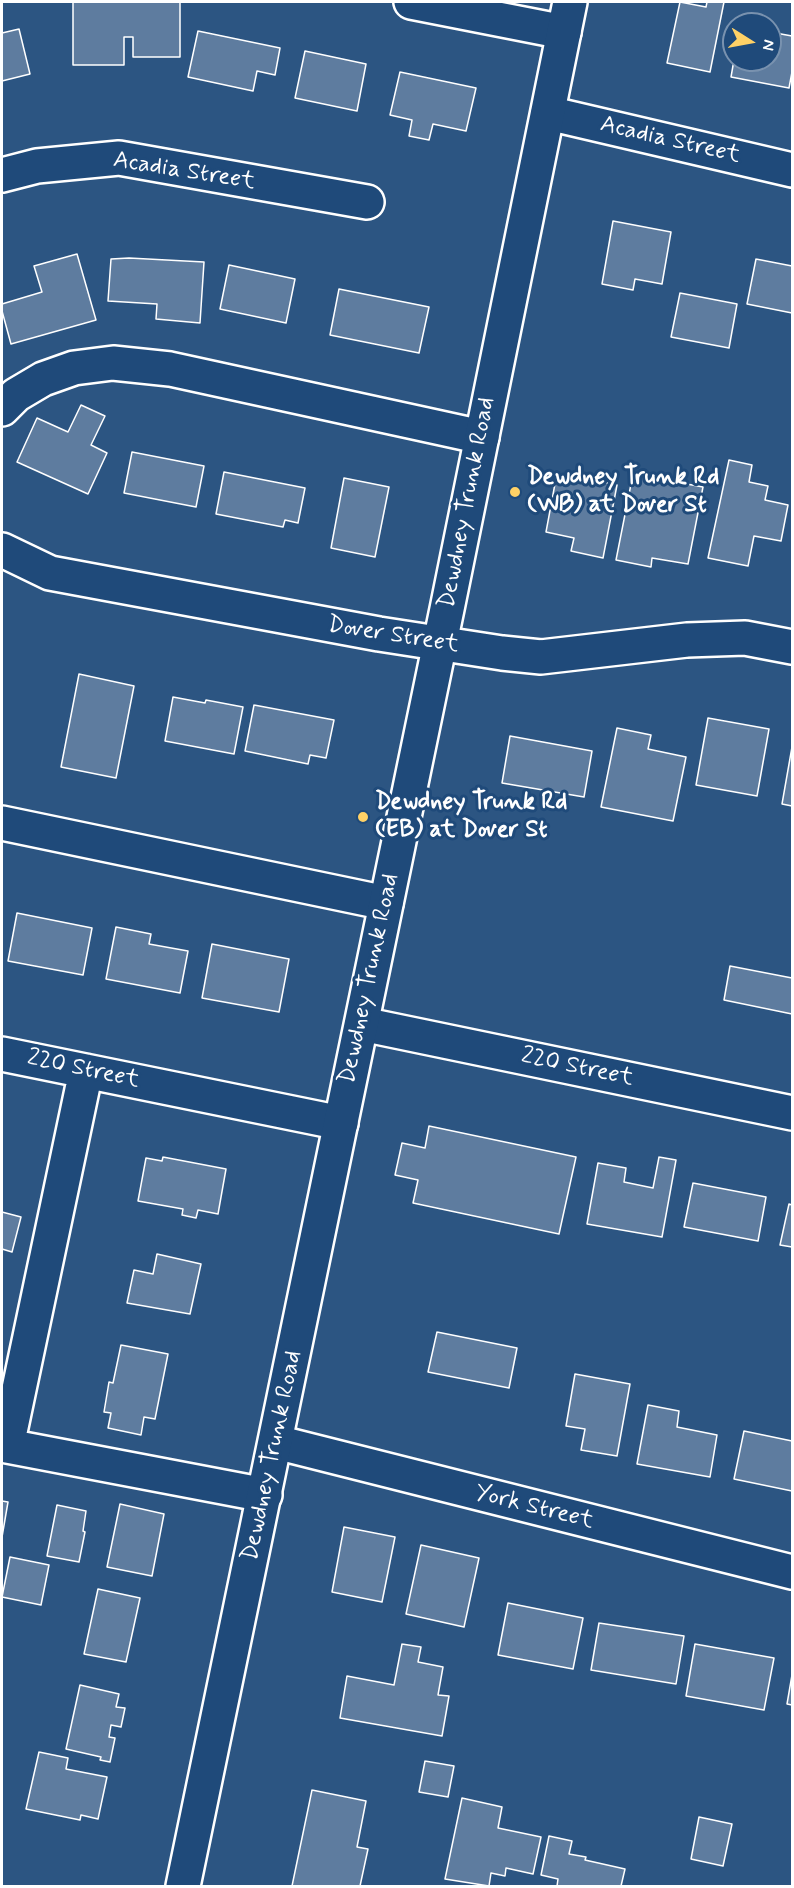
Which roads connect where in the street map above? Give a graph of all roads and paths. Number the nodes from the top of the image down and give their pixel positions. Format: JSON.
{"nodes":[{"id":1,"x":411,"y":2,"type":"edge"},
{"id":2,"x":567,"y":17,"type":"edge"},
{"id":3,"x":548,"y":113,"type":"junction"},
{"id":4,"x":792,"y":170,"type":"edge"},
{"id":5,"x":2,"y":175,"type":"edge"},
{"id":6,"x":367,"y":202,"type":"dead end"},
{"id":7,"x":2,"y":409,"type":"edge"},
{"id":8,"x":482,"y":437,"type":"junction"},
{"id":9,"x":2,"y":550,"type":"edge"},
{"id":10,"x":440,"y":644,"type":"junction"},
{"id":11,"x":792,"y":648,"type":"edge"},
{"id":12,"x":2,"y":823,"type":"edge"},
{"id":13,"x":386,"y":903,"type":"junction"},
{"id":14,"x":362,"y":1024,"type":"junction"},
{"id":15,"x":2,"y":1054,"type":"edge"},
{"id":16,"x":86,"y":1071,"type":"junction"},
{"id":17,"x":792,"y":1113,"type":"edge"},
{"id":18,"x":341,"y":1123,"type":"junction"},
{"id":19,"x":276,"y":1442,"type":"junction"},
{"id":20,"x":4,"y":1445,"type":"edge"},
{"id":21,"x":265,"y":1495,"type":"junction"},
{"id":22,"x":792,"y":1572,"type":"edge"},
{"id":23,"x":183,"y":1887,"type":"edge"}],
"edges":[{"from":1,"to":2,"type":"street"},
{"from":2,"to":3,"type":"street","name":"Dewdney Trunk Road"},
{"from":3,"to":4,"type":"street","name":"Acadia Street"},
{"from":3,"to":8,"type":"street","name":"Dewdney Trunk Road"},
{"from":5,"to":6,"type":"street","name":"Acadia Street"},
{"from":7,"to":8,"type":"street"},
{"from":8,"to":10,"type":"street","name":"Dewdney Trunk Road"},
{"from":9,"to":10,"type":"street","name":"Dover Street"},
{"from":10,"to":11,"type":"street","name":"Dover Street"},
{"from":10,"to":13,"type":"street","name":"Dewdney Trunk Road"},
{"from":12,"to":13,"type":"street"},
{"from":13,"to":14,"type":"street","name":"Dewdney Trunk Road"},
{"from":14,"to":17,"type":"street","name":"220 Street"},
{"from":14,"to":18,"type":"street","name":"Dewdney Trunk Road"},
{"from":15,"to":16,"type":"street","name":"220 Street"},
{"from":16,"to":18,"type":"street","name":"220 Street"},
{"from":16,"to":20,"type":"street"},
{"from":18,"to":19,"type":"street","name":"Dewdney Trunk Road"},
{"from":19,"to":21,"type":"street","name":"Dewdney Trunk Road"},
{"from":19,"to":22,"type":"street","name":"York Street"},
{"from":20,"to":21,"type":"street"},
{"from":21,"to":23,"type":"street","name":"Dewdney Trunk Road"}]}
